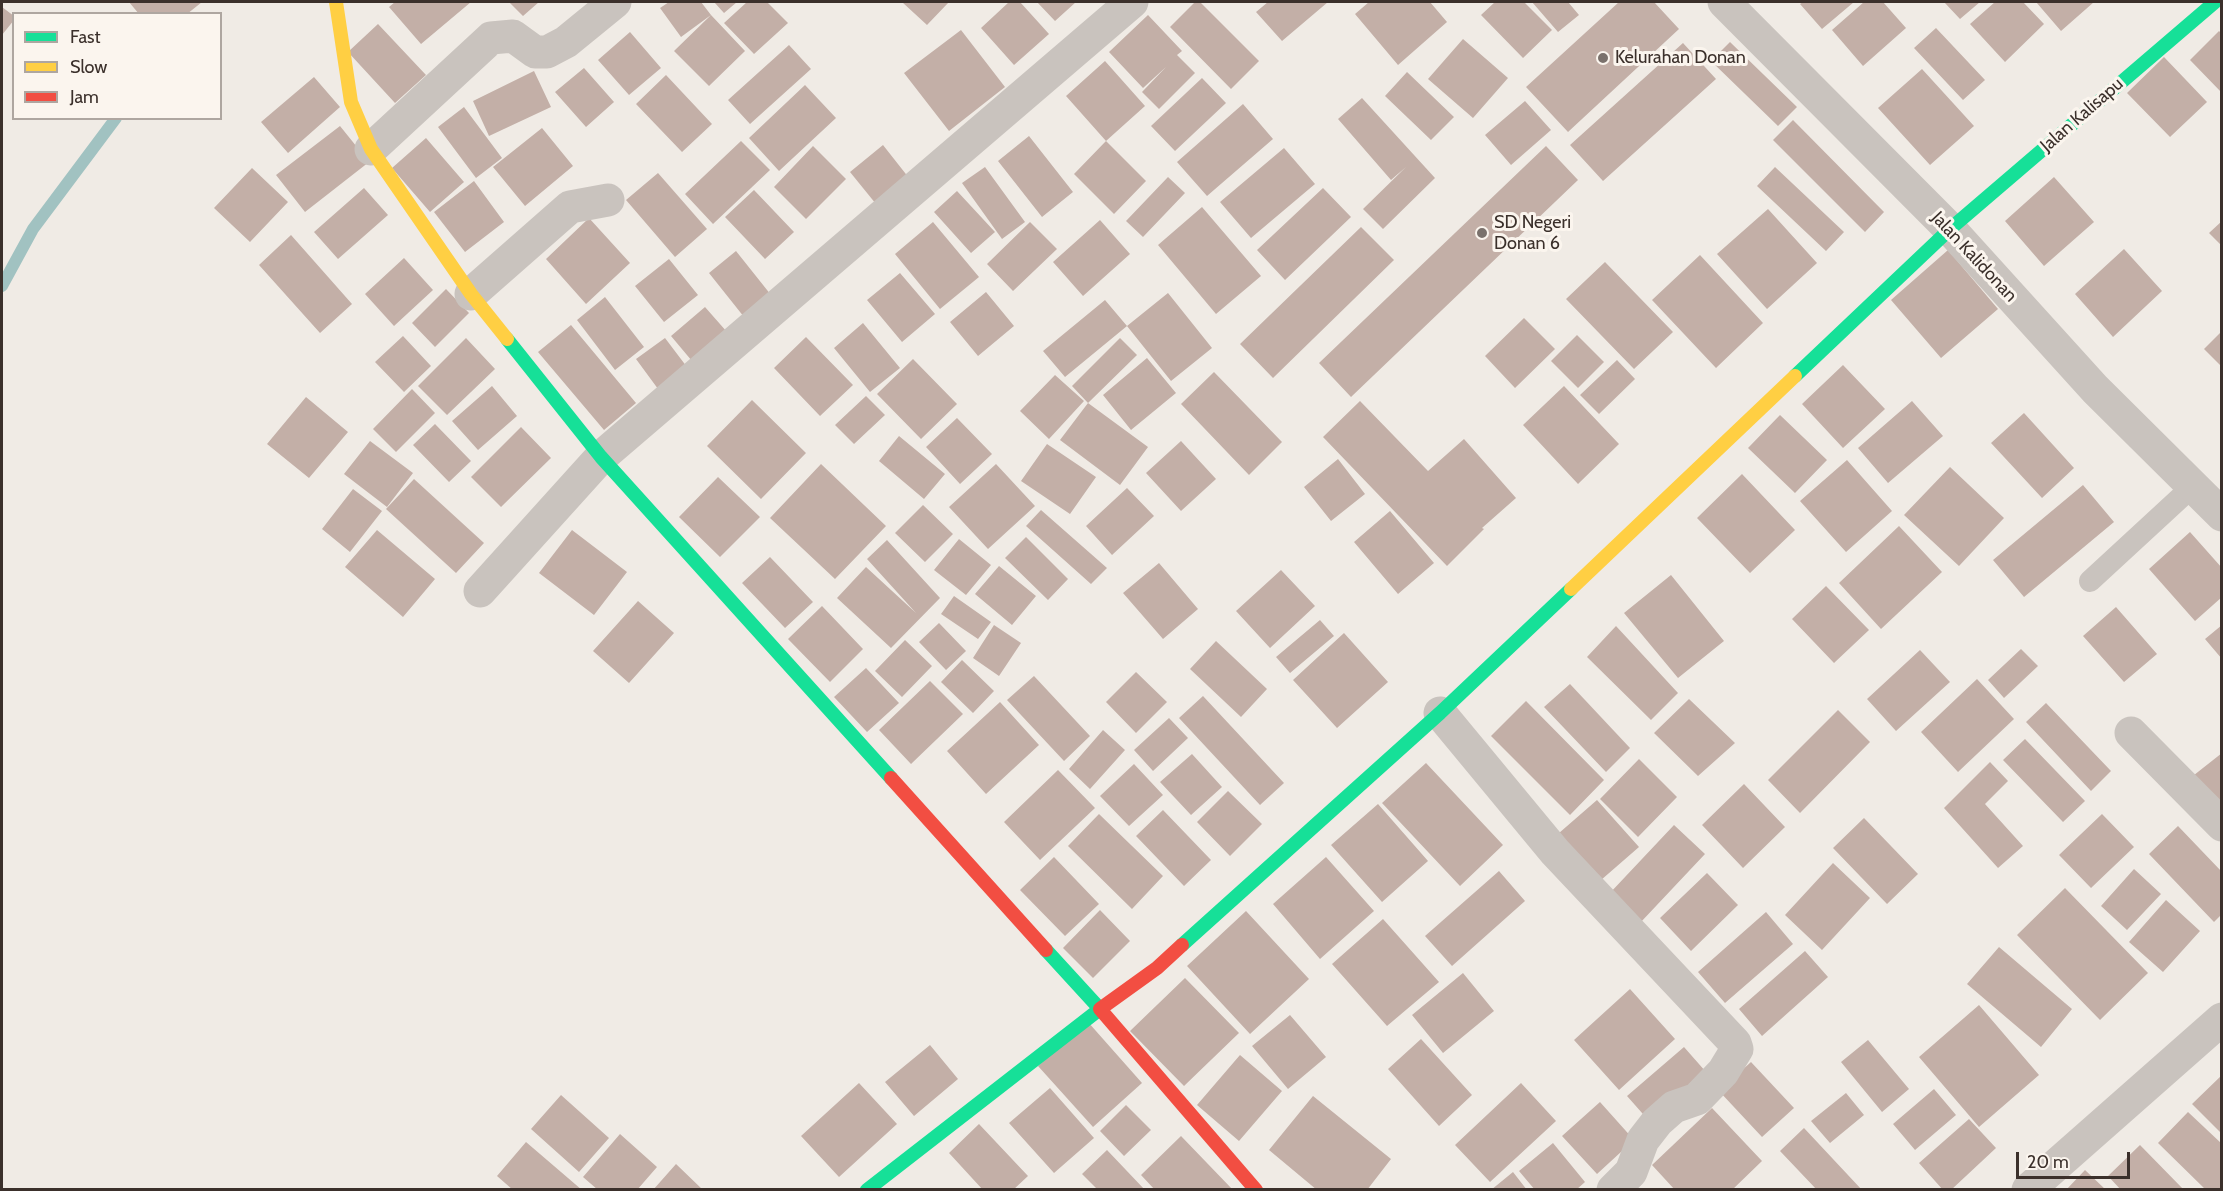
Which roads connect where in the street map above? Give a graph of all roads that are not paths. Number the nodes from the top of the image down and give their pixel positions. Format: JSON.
{"nodes":[{"id":1,"x":336,"y":2,"type":"edge"},
{"id":2,"x":615,"y":2,"type":"edge"},
{"id":3,"x":1132,"y":2,"type":"edge"},
{"id":4,"x":1724,"y":2,"type":"edge"},
{"id":5,"x":2215,"y":2,"type":"edge"},
{"id":6,"x":371,"y":149,"type":"junction"},
{"id":7,"x":608,"y":200,"type":"dead end"},
{"id":8,"x":1950,"y":229,"type":"junction"},
{"id":9,"x":471,"y":294,"type":"junction"},
{"id":10,"x":601,"y":457,"type":"junction"},
{"id":11,"x":2193,"y":486,"type":"junction"},
{"id":12,"x":2222,"y":515,"type":"edge"},
{"id":13,"x":2090,"y":581,"type":"dead end"},
{"id":14,"x":480,"y":591,"type":"dead end"},
{"id":15,"x":1440,"y":713,"type":"junction"},
{"id":16,"x":2131,"y":734,"type":"dead end"},
{"id":17,"x":2222,"y":825,"type":"edge"},
{"id":18,"x":1100,"y":1009,"type":"junction"},
{"id":19,"x":2222,"y":1019,"type":"edge"},
{"id":20,"x":867,"y":1190,"type":"edge"},
{"id":21,"x":1256,"y":1190,"type":"edge"},
{"id":22,"x":1613,"y":1190,"type":"edge"},
{"id":23,"x":2028,"y":1190,"type":"edge"}],
"edges":[{"from":1,"to":6,"type":"street"},
{"from":2,"to":6,"type":"street"},
{"from":3,"to":10,"type":"street"},
{"from":4,"to":8,"type":"street","name":"Jalan Kalidonan"},
{"from":5,"to":8,"type":"street","name":"Jalan Kalisapu"},
{"from":6,"to":9,"type":"street"},
{"from":7,"to":9,"type":"street"},
{"from":8,"to":11,"type":"street","name":"Jalan Kalidonan"},
{"from":8,"to":15,"type":"street","name":"Jalan Kalisapu"},
{"from":9,"to":10,"type":"street"},
{"from":10,"to":14,"type":"street"},
{"from":10,"to":18,"type":"street"},
{"from":11,"to":12,"type":"street","name":"Jalan Kalidonan"},
{"from":11,"to":13,"type":"lane"},
{"from":15,"to":18,"type":"street","name":"Jalan Kalisapu"},
{"from":15,"to":22,"type":"street"},
{"from":16,"to":17,"type":"street"},
{"from":18,"to":20,"type":"street","name":"Jalan Kalisapu"},
{"from":18,"to":21,"type":"street"},
{"from":19,"to":23,"type":"street"}]}
